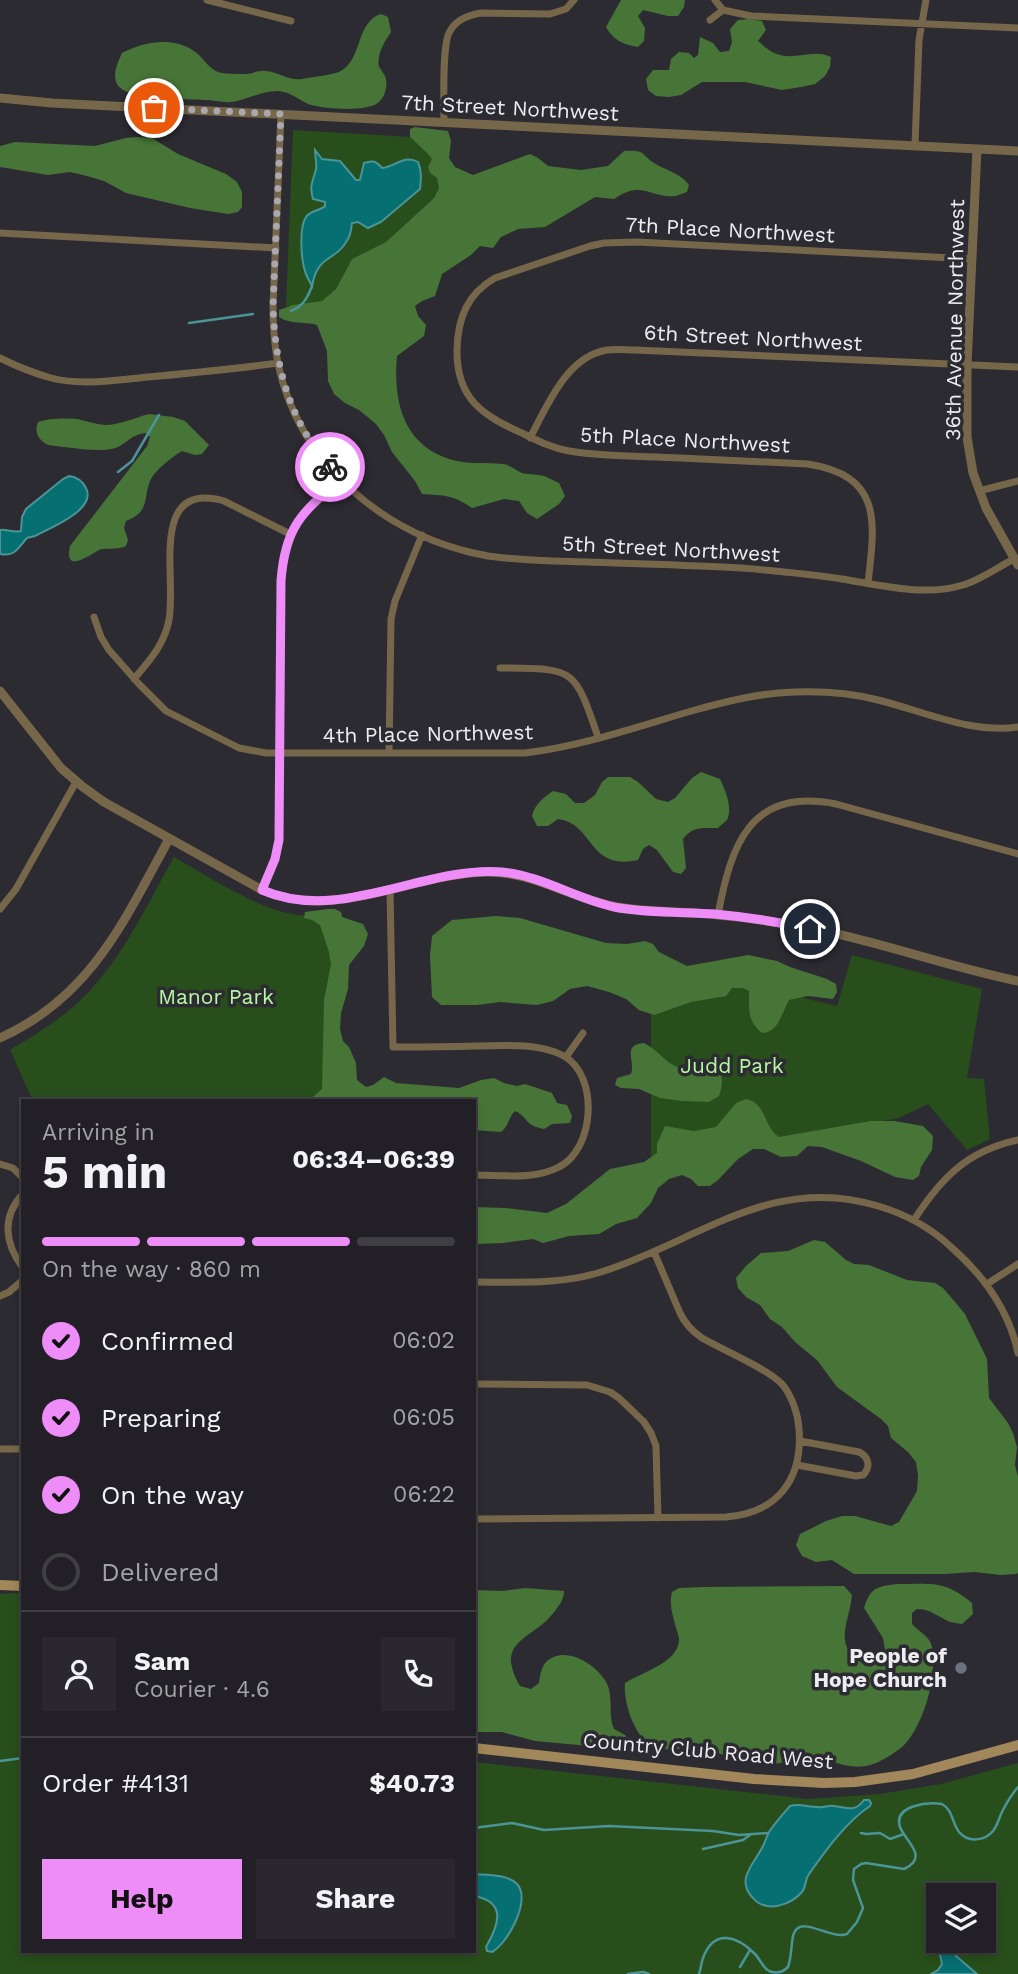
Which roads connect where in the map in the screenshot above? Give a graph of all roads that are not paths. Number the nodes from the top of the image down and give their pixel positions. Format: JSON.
{"nodes":[{"id":1,"x":207,"y":0,"type":"edge"},
{"id":2,"x":574,"y":0,"type":"edge"},
{"id":3,"x":715,"y":0,"type":"edge"},
{"id":4,"x":926,"y":0,"type":"edge"},
{"id":5,"x":723,"y":10,"type":"junction"},
{"id":6,"x":710,"y":20,"type":"dead end"},
{"id":7,"x":291,"y":21,"type":"dead end"},
{"id":8,"x":921,"y":24,"type":"junction"},
{"id":9,"x":1018,"y":28,"type":"edge"},
{"id":10,"x":0,"y":99,"type":"edge"},
{"id":11,"x":281,"y":114,"type":"junction"},
{"id":12,"x":444,"y":122,"type":"junction"},
{"id":13,"x":915,"y":145,"type":"junction"},
{"id":14,"x":977,"y":149,"type":"junction"},
{"id":15,"x":1018,"y":151,"type":"edge"},
{"id":16,"x":0,"y":233,"type":"edge"},
{"id":17,"x":276,"y":248,"type":"junction"},
{"id":18,"x":972,"y":259,"type":"junction"},
{"id":19,"x":457,"y":350,"type":"joint"},
{"id":20,"x":0,"y":358,"type":"edge"},
{"id":21,"x":278,"y":363,"type":"junction"},
{"id":22,"x":967,"y":365,"type":"junction"},
{"id":23,"x":1018,"y":367,"type":"edge"},
{"id":24,"x":530,"y":438,"type":"junction"},
{"id":25,"x":341,"y":479,"type":"junction"},
{"id":26,"x":1018,"y":481,"type":"edge"},
{"id":27,"x":979,"y":491,"type":"junction"},
{"id":28,"x":290,"y":534,"type":"junction"},
{"id":29,"x":422,"y":535,"type":"junction"},
{"id":30,"x":1016,"y":562,"type":"edge"},
{"id":31,"x":867,"y":583,"type":"junction"},
{"id":32,"x":94,"y":617,"type":"dead end"},
{"id":33,"x":500,"y":668,"type":"dead end"},
{"id":34,"x":134,"y":679,"type":"junction"},
{"id":35,"x":0,"y":691,"type":"edge"},
{"id":36,"x":1018,"y":727,"type":"edge"},
{"id":37,"x":598,"y":737,"type":"junction"},
{"id":38,"x":389,"y":753,"type":"junction"},
{"id":39,"x":279,"y":754,"type":"junction"},
{"id":40,"x":76,"y":782,"type":"junction"},
{"id":41,"x":169,"y":839,"type":"junction"},
{"id":42,"x":1018,"y":854,"type":"edge"},
{"id":43,"x":262,"y":890,"type":"junction"},
{"id":44,"x":390,"y":890,"type":"junction"},
{"id":45,"x":0,"y":909,"type":"edge"},
{"id":46,"x":718,"y":915,"type":"junction"},
{"id":47,"x":1018,"y":981,"type":"edge"},
{"id":48,"x":583,"y":1033,"type":"dead end"},
{"id":49,"x":0,"y":1038,"type":"edge"},
{"id":50,"x":566,"y":1057,"type":"junction"},
{"id":51,"x":1018,"y":1140,"type":"edge"},
{"id":52,"x":0,"y":1164,"type":"edge"},
{"id":53,"x":476,"y":1175,"type":"edge"},
{"id":54,"x":21,"y":1176,"type":"edge"},
{"id":55,"x":21,"y":1197,"type":"edge"},
{"id":56,"x":914,"y":1220,"type":"junction"},
{"id":57,"x":9,"y":1243,"type":"junction"},
{"id":58,"x":0,"y":1244,"type":"edge"},
{"id":59,"x":654,"y":1252,"type":"junction"},
{"id":60,"x":1018,"y":1264,"type":"edge"},
{"id":61,"x":21,"y":1265,"type":"edge"},
{"id":62,"x":21,"y":1282,"type":"edge"},
{"id":63,"x":476,"y":1282,"type":"edge"},
{"id":64,"x":987,"y":1284,"type":"junction"},
{"id":65,"x":0,"y":1296,"type":"edge"},
{"id":66,"x":1018,"y":1353,"type":"edge"},
{"id":67,"x":476,"y":1384,"type":"edge"},
{"id":68,"x":800,"y":1441,"type":"junction"},
{"id":69,"x":0,"y":1449,"type":"edge"},
{"id":70,"x":21,"y":1449,"type":"edge"},
{"id":71,"x":797,"y":1465,"type":"junction"},
{"id":72,"x":658,"y":1518,"type":"junction"},
{"id":73,"x":476,"y":1519,"type":"edge"},
{"id":74,"x":0,"y":1586,"type":"edge"},
{"id":75,"x":21,"y":1586,"type":"edge"},
{"id":76,"x":1018,"y":1745,"type":"edge"},
{"id":77,"x":476,"y":1748,"type":"edge"}],
"edges":[{"from":1,"to":7,"type":"street"},
{"from":2,"to":12,"type":"street"},
{"from":3,"to":5,"type":"street"},
{"from":4,"to":8,"type":"street"},
{"from":5,"to":6,"type":"street"},
{"from":5,"to":8,"type":"street"},
{"from":8,"to":9,"type":"street"},
{"from":8,"to":13,"type":"street"},
{"from":10,"to":11,"type":"street","name":"7th Street Northwest"},
{"from":11,"to":12,"type":"street","name":"7th Street Northwest"},
{"from":11,"to":17,"type":"street","name":"5th Street Northwest"},
{"from":12,"to":13,"type":"street","name":"7th Street Northwest"},
{"from":13,"to":14,"type":"street","name":"7th Street Northwest"},
{"from":14,"to":15,"type":"street","name":"7th Street Northwest"},
{"from":14,"to":18,"type":"street","name":"36th Avenue Northwest"},
{"from":16,"to":17,"type":"street"},
{"from":17,"to":21,"type":"street","name":"5th Street Northwest"},
{"from":18,"to":19,"type":"street","name":"7th Place Northwest"},
{"from":18,"to":22,"type":"street","name":"36th Avenue Northwest"},
{"from":19,"to":24,"type":"street","name":"5th Place Northwest"},
{"from":20,"to":21,"type":"street"},
{"from":21,"to":25,"type":"street","name":"5th Street Northwest"},
{"from":22,"to":23,"type":"street","name":"6th Street Northwest"},
{"from":22,"to":24,"type":"street","name":"6th Street Northwest"},
{"from":22,"to":27,"type":"street","name":"36th Avenue Northwest"},
{"from":24,"to":31,"type":"street","name":"5th Place Northwest"},
{"from":25,"to":28,"type":"street"},
{"from":25,"to":29,"type":"street","name":"5th Street Northwest"},
{"from":26,"to":27,"type":"street"},
{"from":27,"to":30,"type":"street","name":"36th Avenue Northwest"},
{"from":28,"to":34,"type":"street"},
{"from":28,"to":39,"type":"street"},
{"from":29,"to":31,"type":"street","name":"5th Street Northwest"},
{"from":29,"to":38,"type":"street"},
{"from":30,"to":31,"type":"street","name":"5th Street Northwest"},
{"from":32,"to":34,"type":"street","name":"4th Place Northwest"},
{"from":33,"to":37,"type":"street"},
{"from":34,"to":39,"type":"street","name":"4th Place Northwest"},
{"from":35,"to":40,"type":"street"},
{"from":36,"to":37,"type":"street","name":"4th Place Northwest"},
{"from":37,"to":38,"type":"street","name":"4th Place Northwest"},
{"from":38,"to":39,"type":"street","name":"4th Place Northwest"},
{"from":39,"to":43,"type":"street"},
{"from":40,"to":41,"type":"street"},
{"from":40,"to":45,"type":"street"},
{"from":41,"to":43,"type":"street"},
{"from":41,"to":49,"type":"street"},
{"from":42,"to":46,"type":"street"},
{"from":43,"to":44,"type":"street"},
{"from":44,"to":46,"type":"street"},
{"from":44,"to":50,"type":"street"},
{"from":46,"to":47,"type":"street"},
{"from":48,"to":50,"type":"street"},
{"from":50,"to":53,"type":"street"},
{"from":51,"to":56,"type":"street"},
{"from":52,"to":54,"type":"street"},
{"from":55,"to":57,"type":"street"},
{"from":56,"to":59,"type":"street"},
{"from":56,"to":64,"type":"street"},
{"from":57,"to":58,"type":"street"},
{"from":57,"to":61,"type":"street"},
{"from":59,"to":63,"type":"street"},
{"from":59,"to":68,"type":"street"},
{"from":60,"to":64,"type":"street"},
{"from":62,"to":65,"type":"street"},
{"from":64,"to":66,"type":"street"},
{"from":67,"to":72,"type":"street"},
{"from":68,"to":71,"type":"street"},
{"from":68,"to":71,"type":"street"},
{"from":69,"to":70,"type":"street"},
{"from":71,"to":72,"type":"street"},
{"from":72,"to":73,"type":"street"},
{"from":74,"to":75,"type":"main road"},
{"from":76,"to":77,"type":"main road","name":"Country Club Road West"}]}
